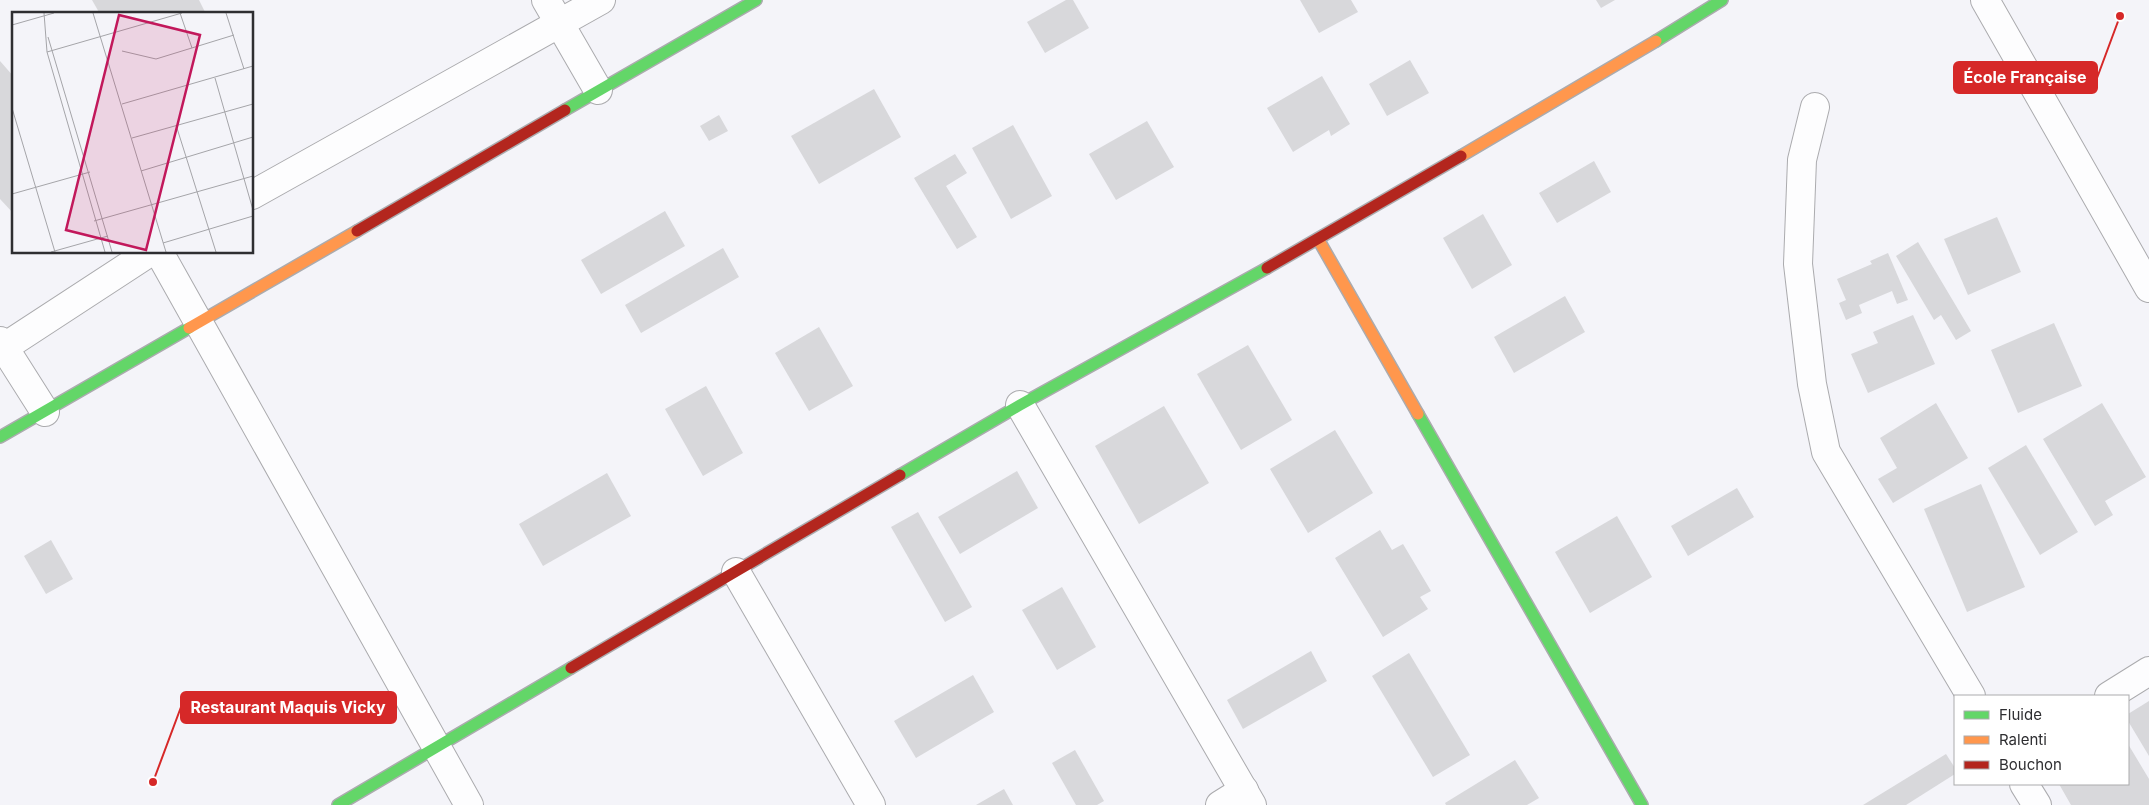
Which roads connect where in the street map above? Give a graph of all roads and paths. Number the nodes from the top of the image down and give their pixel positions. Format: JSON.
{"nodes":[{"id":1,"x":546,"y":0,"type":"edge"},
{"id":2,"x":601,"y":0,"type":"edge"},
{"id":3,"x":756,"y":0,"type":"edge"},
{"id":4,"x":1722,"y":0,"type":"edge"},
{"id":5,"x":1985,"y":0,"type":"edge"},
{"id":6,"x":559,"y":24,"type":"junction"},
{"id":7,"x":598,"y":90,"type":"junction"},
{"id":8,"x":1815,"y":107,"type":"dead end"},
{"id":9,"x":254,"y":194,"type":"edge"},
{"id":10,"x":1318,"y":239,"type":"junction"},
{"id":11,"x":147,"y":254,"type":"edge"},
{"id":12,"x":160,"y":254,"type":"edge"},
{"id":13,"x":2149,"y":288,"type":"edge"},
{"id":14,"x":199,"y":322,"type":"junction"},
{"id":15,"x":1,"y":346,"type":"edge"},
{"id":16,"x":1020,"y":405,"type":"junction"},
{"id":17,"x":45,"y":412,"type":"junction"},
{"id":18,"x":0,"y":437,"type":"edge"},
{"id":19,"x":736,"y":572,"type":"junction"},
{"id":20,"x":2149,"y":671,"type":"edge"},
{"id":21,"x":1971,"y":695,"type":"edge"},
{"id":22,"x":2111,"y":695,"type":"edge"},
{"id":23,"x":436,"y":746,"type":"junction"},
{"id":24,"x":2025,"y":785,"type":"edge"},
{"id":25,"x":1248,"y":798,"type":"edge"},
{"id":26,"x":338,"y":805,"type":"edge"},
{"id":27,"x":469,"y":805,"type":"edge"},
{"id":28,"x":872,"y":805,"type":"edge"},
{"id":29,"x":1220,"y":805,"type":"edge"},
{"id":30,"x":1642,"y":805,"type":"edge"},
{"id":31,"x":2037,"y":805,"type":"edge"}],
"edges":[{"from":1,"to":6,"type":"street"},
{"from":2,"to":6,"type":"street"},
{"from":3,"to":7,"type":"street"},
{"from":4,"to":10,"type":"street"},
{"from":5,"to":13,"type":"street"},
{"from":6,"to":7,"type":"street"},
{"from":6,"to":9,"type":"street"},
{"from":7,"to":14,"type":"street"},
{"from":8,"to":21,"type":"street"},
{"from":10,"to":16,"type":"street"},
{"from":10,"to":30,"type":"street"},
{"from":11,"to":15,"type":"street"},
{"from":12,"to":14,"type":"street"},
{"from":14,"to":17,"type":"street"},
{"from":14,"to":23,"type":"street"},
{"from":15,"to":17,"type":"street"},
{"from":16,"to":19,"type":"street"},
{"from":16,"to":25,"type":"street"},
{"from":17,"to":18,"type":"street"},
{"from":19,"to":23,"type":"street"},
{"from":19,"to":28,"type":"street"},
{"from":20,"to":22,"type":"street"},
{"from":23,"to":26,"type":"street"},
{"from":23,"to":27,"type":"street"},
{"from":24,"to":31,"type":"street"},
{"from":25,"to":29,"type":"street"}]}
